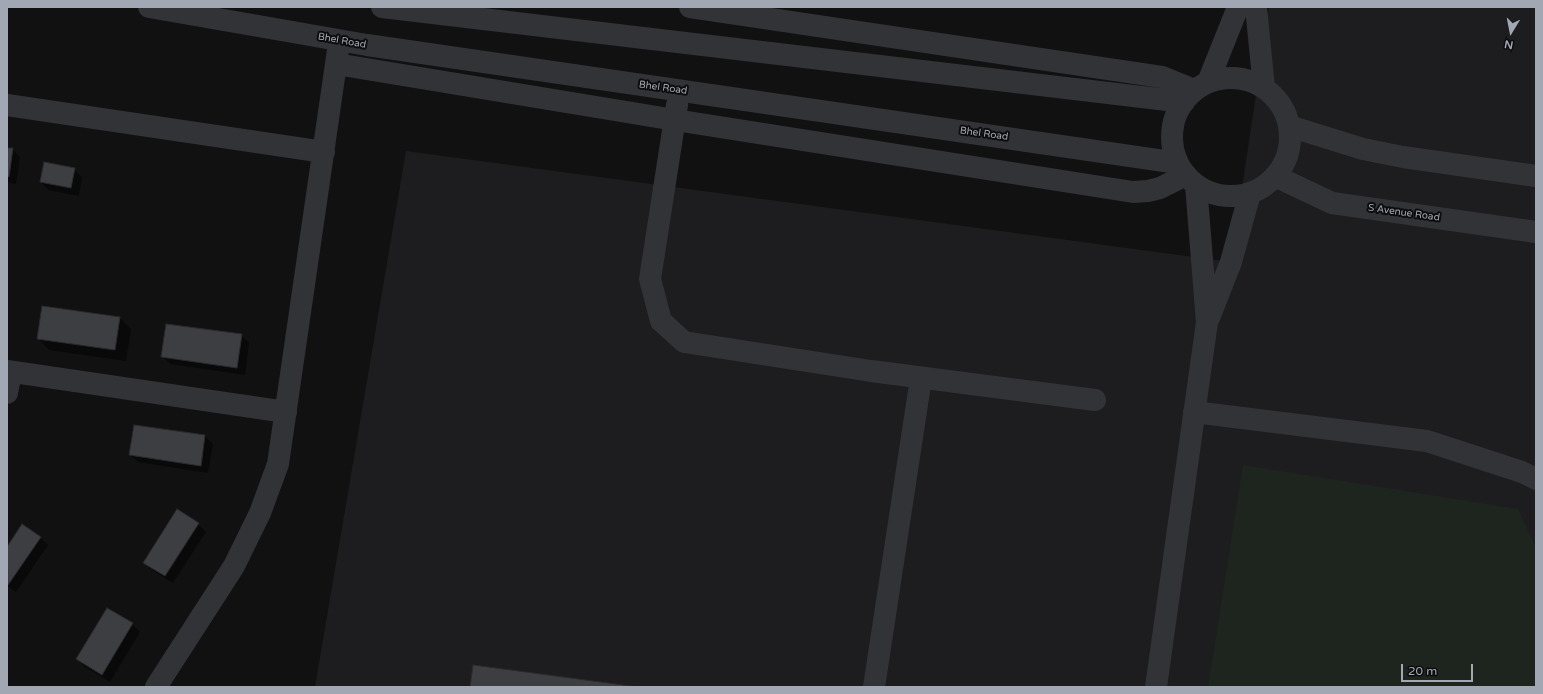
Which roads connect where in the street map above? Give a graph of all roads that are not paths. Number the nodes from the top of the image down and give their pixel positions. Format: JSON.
{"nodes":[{"id":1,"x":149,"y":7,"type":"edge"},
{"id":2,"x":382,"y":7,"type":"edge"},
{"id":3,"x":690,"y":7,"type":"edge"},
{"id":4,"x":1238,"y":7,"type":"edge"},
{"id":5,"x":1256,"y":7,"type":"edge"},
{"id":6,"x":340,"y":41,"type":"junction"},
{"id":7,"x":336,"y":64,"type":"junction"},
{"id":8,"x":1264,"y":88,"type":"junction"},
{"id":9,"x":679,"y":90,"type":"junction"},
{"id":10,"x":1195,"y":91,"type":"junction"},
{"id":11,"x":7,"y":105,"type":"edge"},
{"id":12,"x":675,"y":120,"type":"junction"},
{"id":13,"x":1289,"y":126,"type":"junction"},
{"id":14,"x":324,"y":152,"type":"junction"},
{"id":15,"x":1535,"y":170,"type":"edge"},
{"id":16,"x":1187,"y":174,"type":"junction"},
{"id":17,"x":1278,"y":177,"type":"junction"},
{"id":18,"x":1250,"y":193,"type":"junction"},
{"id":19,"x":1536,"y":232,"type":"edge"},
{"id":20,"x":1207,"y":322,"type":"junction"},
{"id":21,"x":9,"y":372,"type":"edge"},
{"id":22,"x":921,"y":378,"type":"junction"},
{"id":23,"x":7,"y":393,"type":"edge"},
{"id":24,"x":1094,"y":400,"type":"dead end"},
{"id":25,"x":286,"y":412,"type":"junction"},
{"id":26,"x":1194,"y":412,"type":"junction"},
{"id":27,"x":1536,"y":479,"type":"edge"},
{"id":28,"x":156,"y":687,"type":"edge"},
{"id":29,"x":874,"y":687,"type":"edge"},
{"id":30,"x":1156,"y":687,"type":"edge"}],
"edges":[{"from":1,"to":6,"type":"street","name":"Bhel Road"},
{"from":2,"to":10,"type":"street"},
{"from":3,"to":10,"type":"street"},
{"from":4,"to":10,"type":"street"},
{"from":5,"to":8,"type":"street"},
{"from":6,"to":7,"type":"street"},
{"from":6,"to":9,"type":"street","name":"Bhel Road"},
{"from":7,"to":12,"type":"street"},
{"from":7,"to":14,"type":"street"},
{"from":8,"to":10,"type":"street"},
{"from":8,"to":13,"type":"street"},
{"from":9,"to":12,"type":"street"},
{"from":9,"to":16,"type":"street","name":"Bhel Road"},
{"from":10,"to":16,"type":"street"},
{"from":11,"to":14,"type":"street"},
{"from":12,"to":16,"type":"street"},
{"from":12,"to":22,"type":"street"},
{"from":13,"to":15,"type":"street"},
{"from":13,"to":17,"type":"street"},
{"from":14,"to":25,"type":"street"},
{"from":16,"to":18,"type":"street"},
{"from":16,"to":20,"type":"street"},
{"from":17,"to":18,"type":"street"},
{"from":17,"to":19,"type":"street","name":"S Avenue Road"},
{"from":18,"to":20,"type":"street"},
{"from":20,"to":26,"type":"street"},
{"from":21,"to":23,"type":"street"},
{"from":21,"to":25,"type":"street"},
{"from":22,"to":24,"type":"street"},
{"from":22,"to":29,"type":"street"},
{"from":25,"to":28,"type":"street"},
{"from":26,"to":27,"type":"street"},
{"from":26,"to":30,"type":"street"}]}
